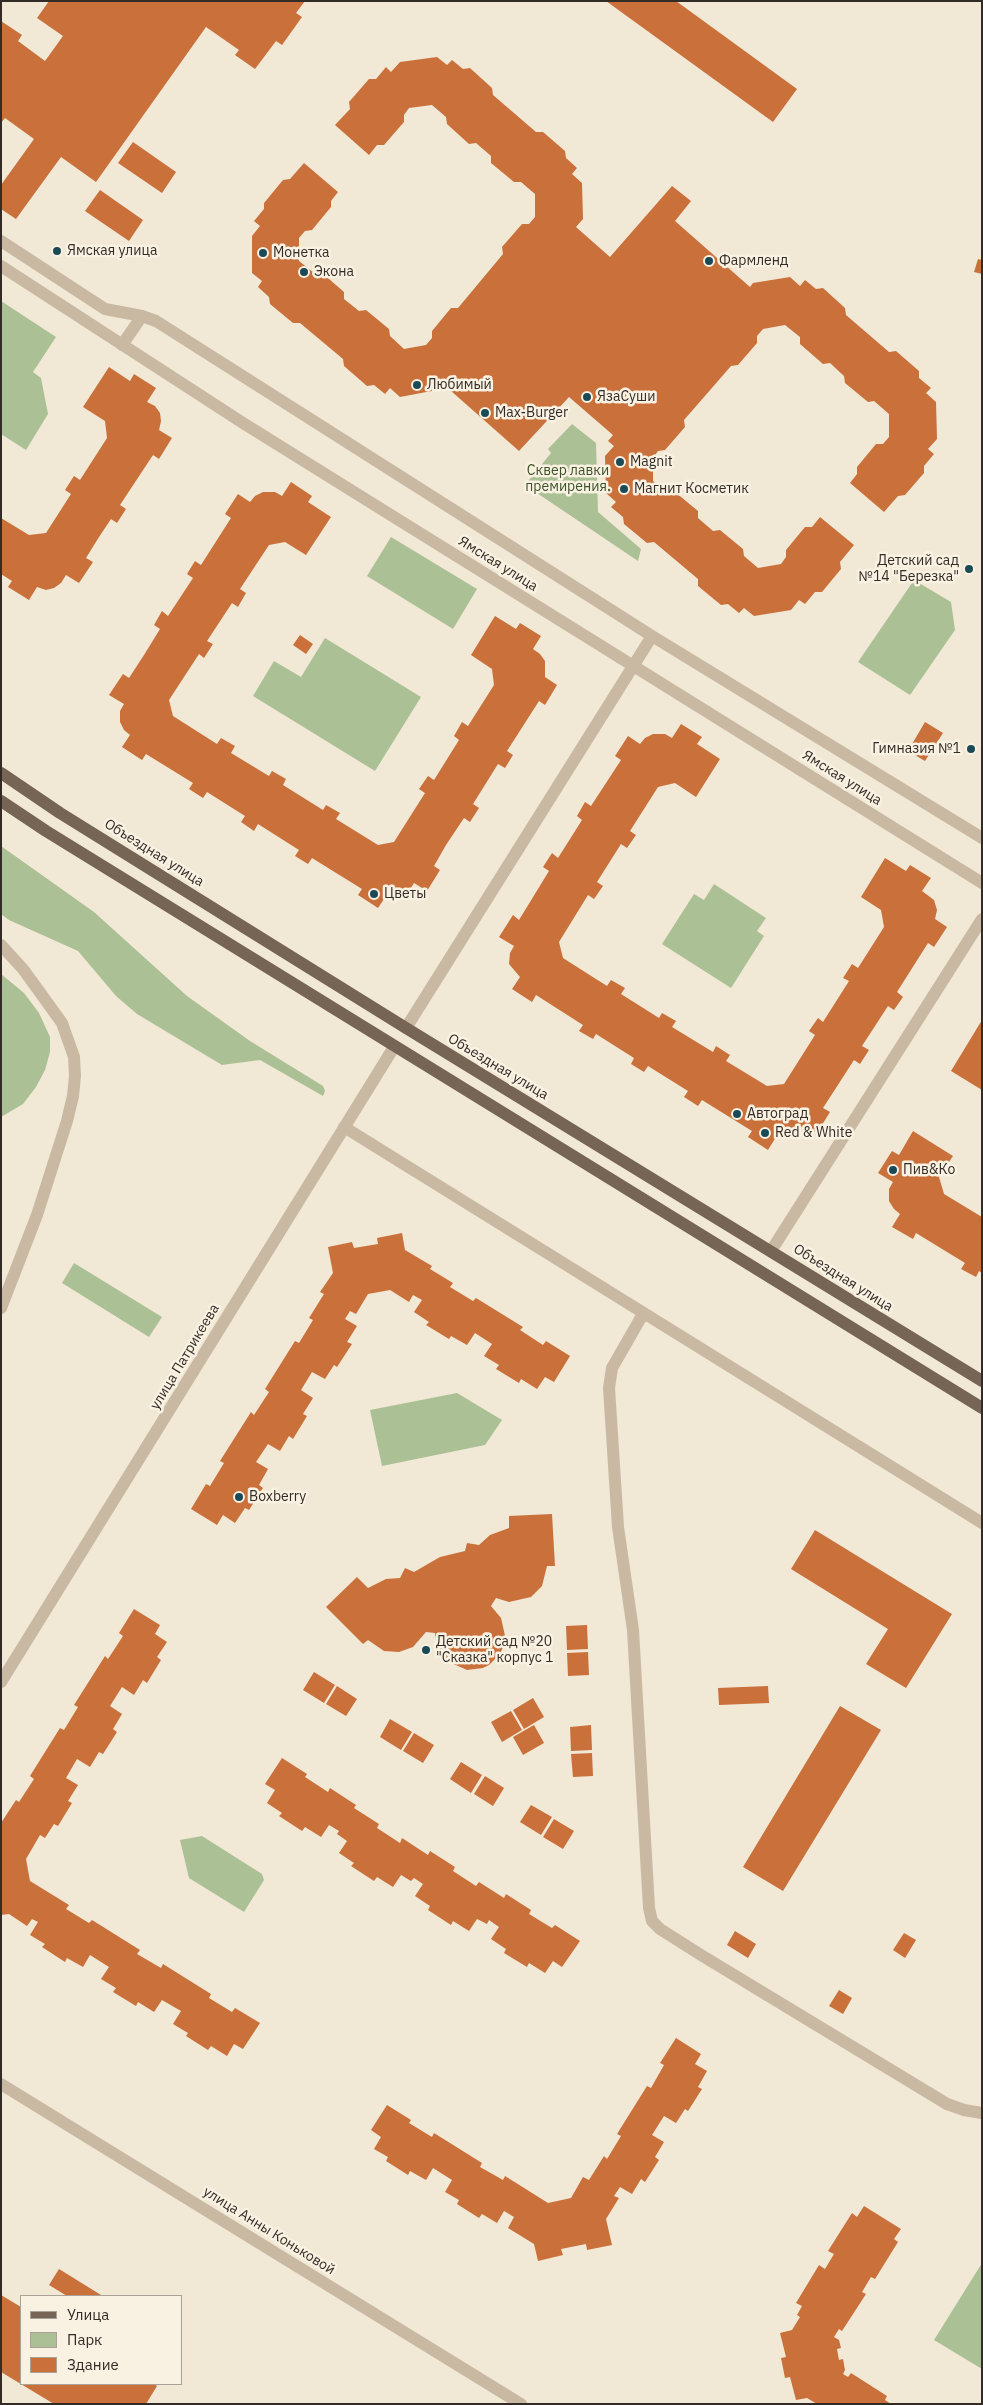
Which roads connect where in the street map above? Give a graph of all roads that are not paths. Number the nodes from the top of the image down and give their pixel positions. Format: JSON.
{"nodes":[{"id":1,"x":1,"y":241,"type":"edge"},
{"id":2,"x":1,"y":266,"type":"edge"},
{"id":3,"x":142,"y":316,"type":"junction"},
{"id":4,"x":122,"y":345,"type":"junction"},
{"id":5,"x":652,"y":636,"type":"junction"},
{"id":6,"x":633,"y":666,"type":"junction"},
{"id":7,"x":1,"y":773,"type":"edge"},
{"id":8,"x":1,"y":801,"type":"edge"},
{"id":9,"x":982,"y":838,"type":"edge"},
{"id":10,"x":982,"y":883,"type":"edge"},
{"id":11,"x":982,"y":919,"type":"edge"},
{"id":12,"x":1,"y":945,"type":"edge"},
{"id":13,"x":406,"y":1028,"type":"junction"},
{"id":14,"x":394,"y":1047,"type":"junction"},
{"id":15,"x":344,"y":1127,"type":"junction"},
{"id":16,"x":771,"y":1251,"type":"junction"},
{"id":17,"x":759,"y":1270,"type":"junction"},
{"id":18,"x":1,"y":1308,"type":"edge"},
{"id":19,"x":644,"y":1314,"type":"junction"},
{"id":20,"x":982,"y":1382,"type":"edge"},
{"id":21,"x":982,"y":1408,"type":"edge"},
{"id":22,"x":982,"y":1523,"type":"edge"},
{"id":23,"x":1,"y":1682,"type":"edge"},
{"id":24,"x":1,"y":2084,"type":"edge"},
{"id":25,"x":982,"y":2113,"type":"edge"},
{"id":26,"x":521,"y":2404,"type":"edge"}],
"edges":[{"from":1,"to":3,"type":"street","name":"Ямская улица"},
{"from":2,"to":4,"type":"street","name":"Ямская улица"},
{"from":3,"to":4,"type":"street"},
{"from":3,"to":5,"type":"street","name":"Ямская улица"},
{"from":4,"to":6,"type":"street","name":"Ямская улица"},
{"from":5,"to":6,"type":"street"},
{"from":5,"to":9,"type":"street","name":"Ямская улица"},
{"from":6,"to":10,"type":"street","name":"Ямская улица"},
{"from":6,"to":13,"type":"street"},
{"from":7,"to":13,"type":"main road","name":"Объездная улица"},
{"from":8,"to":14,"type":"main road"},
{"from":11,"to":16,"type":"street"},
{"from":12,"to":18,"type":"street"},
{"from":13,"to":14,"type":"main road"},
{"from":13,"to":16,"type":"main road","name":"Объездная улица"},
{"from":14,"to":15,"type":"street","name":"улица Патрикеева"},
{"from":14,"to":17,"type":"main road"},
{"from":15,"to":19,"type":"street"},
{"from":15,"to":23,"type":"street","name":"улица Патрикеева"},
{"from":16,"to":17,"type":"main road"},
{"from":16,"to":20,"type":"main road","name":"Объездная улица"},
{"from":17,"to":21,"type":"main road"},
{"from":19,"to":22,"type":"street"},
{"from":19,"to":25,"type":"street"},
{"from":24,"to":26,"type":"street","name":"улица Анны Коньковой"}]}
